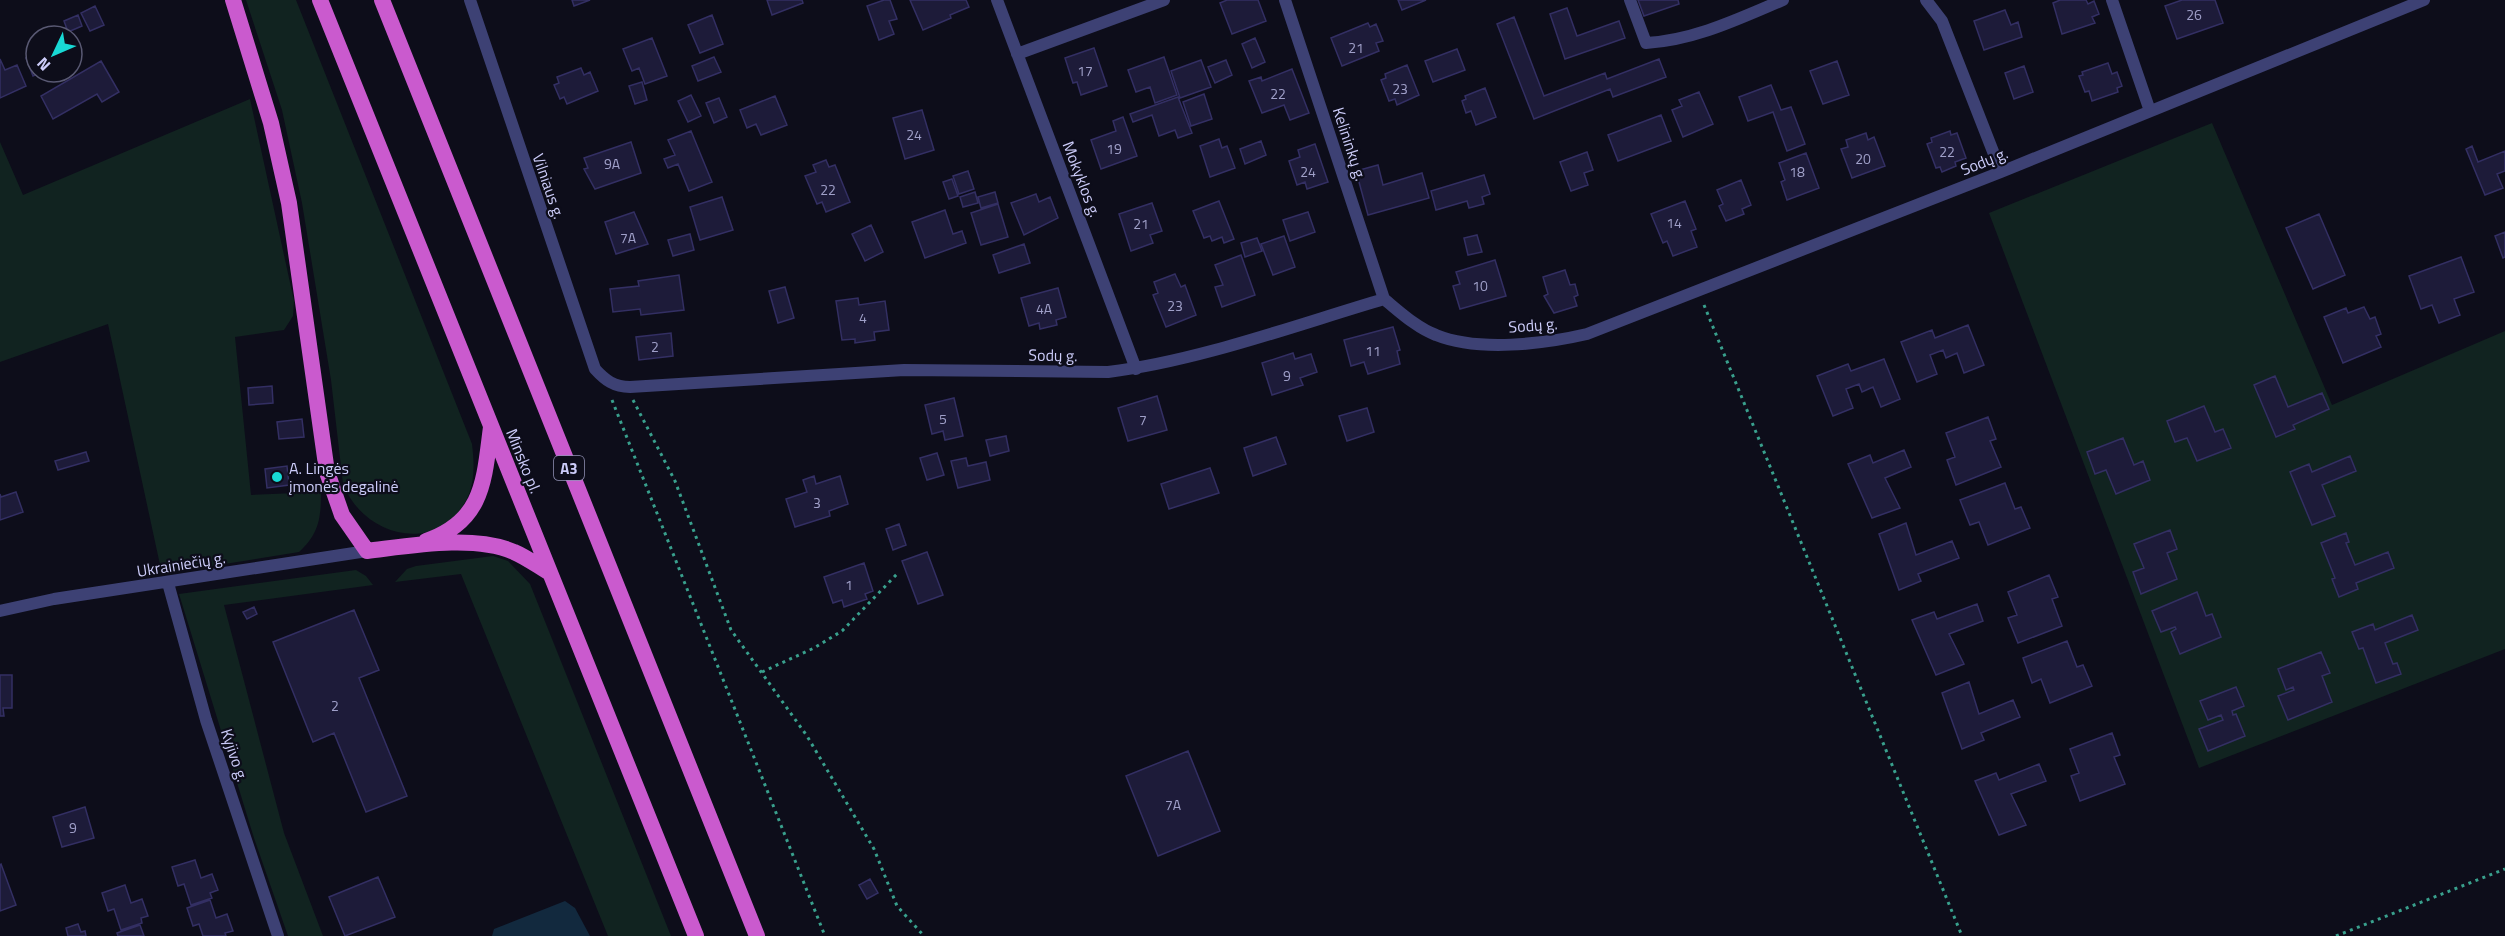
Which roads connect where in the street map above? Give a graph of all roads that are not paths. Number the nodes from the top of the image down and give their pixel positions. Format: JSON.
{"nodes":[{"id":1,"x":233,"y":0,"type":"edge"},
{"id":2,"x":320,"y":0,"type":"edge"},
{"id":3,"x":382,"y":0,"type":"edge"},
{"id":4,"x":470,"y":0,"type":"edge"},
{"id":5,"x":997,"y":0,"type":"edge"},
{"id":6,"x":1164,"y":0,"type":"edge"},
{"id":7,"x":1285,"y":0,"type":"edge"},
{"id":8,"x":1630,"y":0,"type":"edge"},
{"id":9,"x":1783,"y":0,"type":"edge"},
{"id":10,"x":1926,"y":0,"type":"edge"},
{"id":11,"x":2112,"y":0,"type":"edge"},
{"id":12,"x":2424,"y":0,"type":"edge"},
{"id":13,"x":1017,"y":54,"type":"junction"},
{"id":14,"x":2150,"y":111,"type":"junction"},
{"id":15,"x":2001,"y":172,"type":"junction"},
{"id":16,"x":1383,"y":299,"type":"junction"},
{"id":17,"x":1136,"y":369,"type":"junction"},
{"id":18,"x":604,"y":379,"type":"joint"},
{"id":19,"x":491,"y":426,"type":"junction"},
{"id":20,"x":417,"y":545,"type":"junction"},
{"id":21,"x":367,"y":551,"type":"junction"},
{"id":22,"x":550,"y":573,"type":"junction"},
{"id":23,"x":168,"y":583,"type":"junction"},
{"id":24,"x":0,"y":611,"type":"edge"},
{"id":25,"x":278,"y":936,"type":"edge"},
{"id":26,"x":696,"y":936,"type":"edge"},
{"id":27,"x":756,"y":936,"type":"edge"}],
"edges":[{"from":1,"to":21,"type":"highway"},
{"from":2,"to":19,"type":"highway","name":"Minsko pl."},
{"from":3,"to":27,"type":"highway","number":"A3"},
{"from":4,"to":18,"type":"street","name":"Vilniaus g."},
{"from":5,"to":13,"type":"street","name":"Mokyklos g."},
{"from":6,"to":13,"type":"street"},
{"from":7,"to":16,"type":"street","name":"Kelininkų g."},
{"from":8,"to":9,"type":"street"},
{"from":10,"to":15,"type":"street"},
{"from":11,"to":14,"type":"street"},
{"from":12,"to":14,"type":"street","name":"Sodų g."},
{"from":13,"to":17,"type":"street","name":"Mokyklos g."},
{"from":14,"to":15,"type":"street","name":"Sodų g."},
{"from":15,"to":16,"type":"street","name":"Sodų g."},
{"from":16,"to":17,"type":"street","name":"Sodų g."},
{"from":17,"to":18,"type":"street","name":"Sodų g."},
{"from":19,"to":20,"type":"highway"},
{"from":19,"to":22,"type":"highway","name":"Minsko pl."},
{"from":20,"to":21,"type":"highway"},
{"from":20,"to":22,"type":"highway"},
{"from":21,"to":23,"type":"street","name":"Ukrainiečių g."},
{"from":22,"to":26,"type":"highway","name":"Minsko pl."},
{"from":23,"to":24,"type":"street","name":"Ukrainiečių g."},
{"from":23,"to":25,"type":"street","name":"Kyjivo g."}]}
